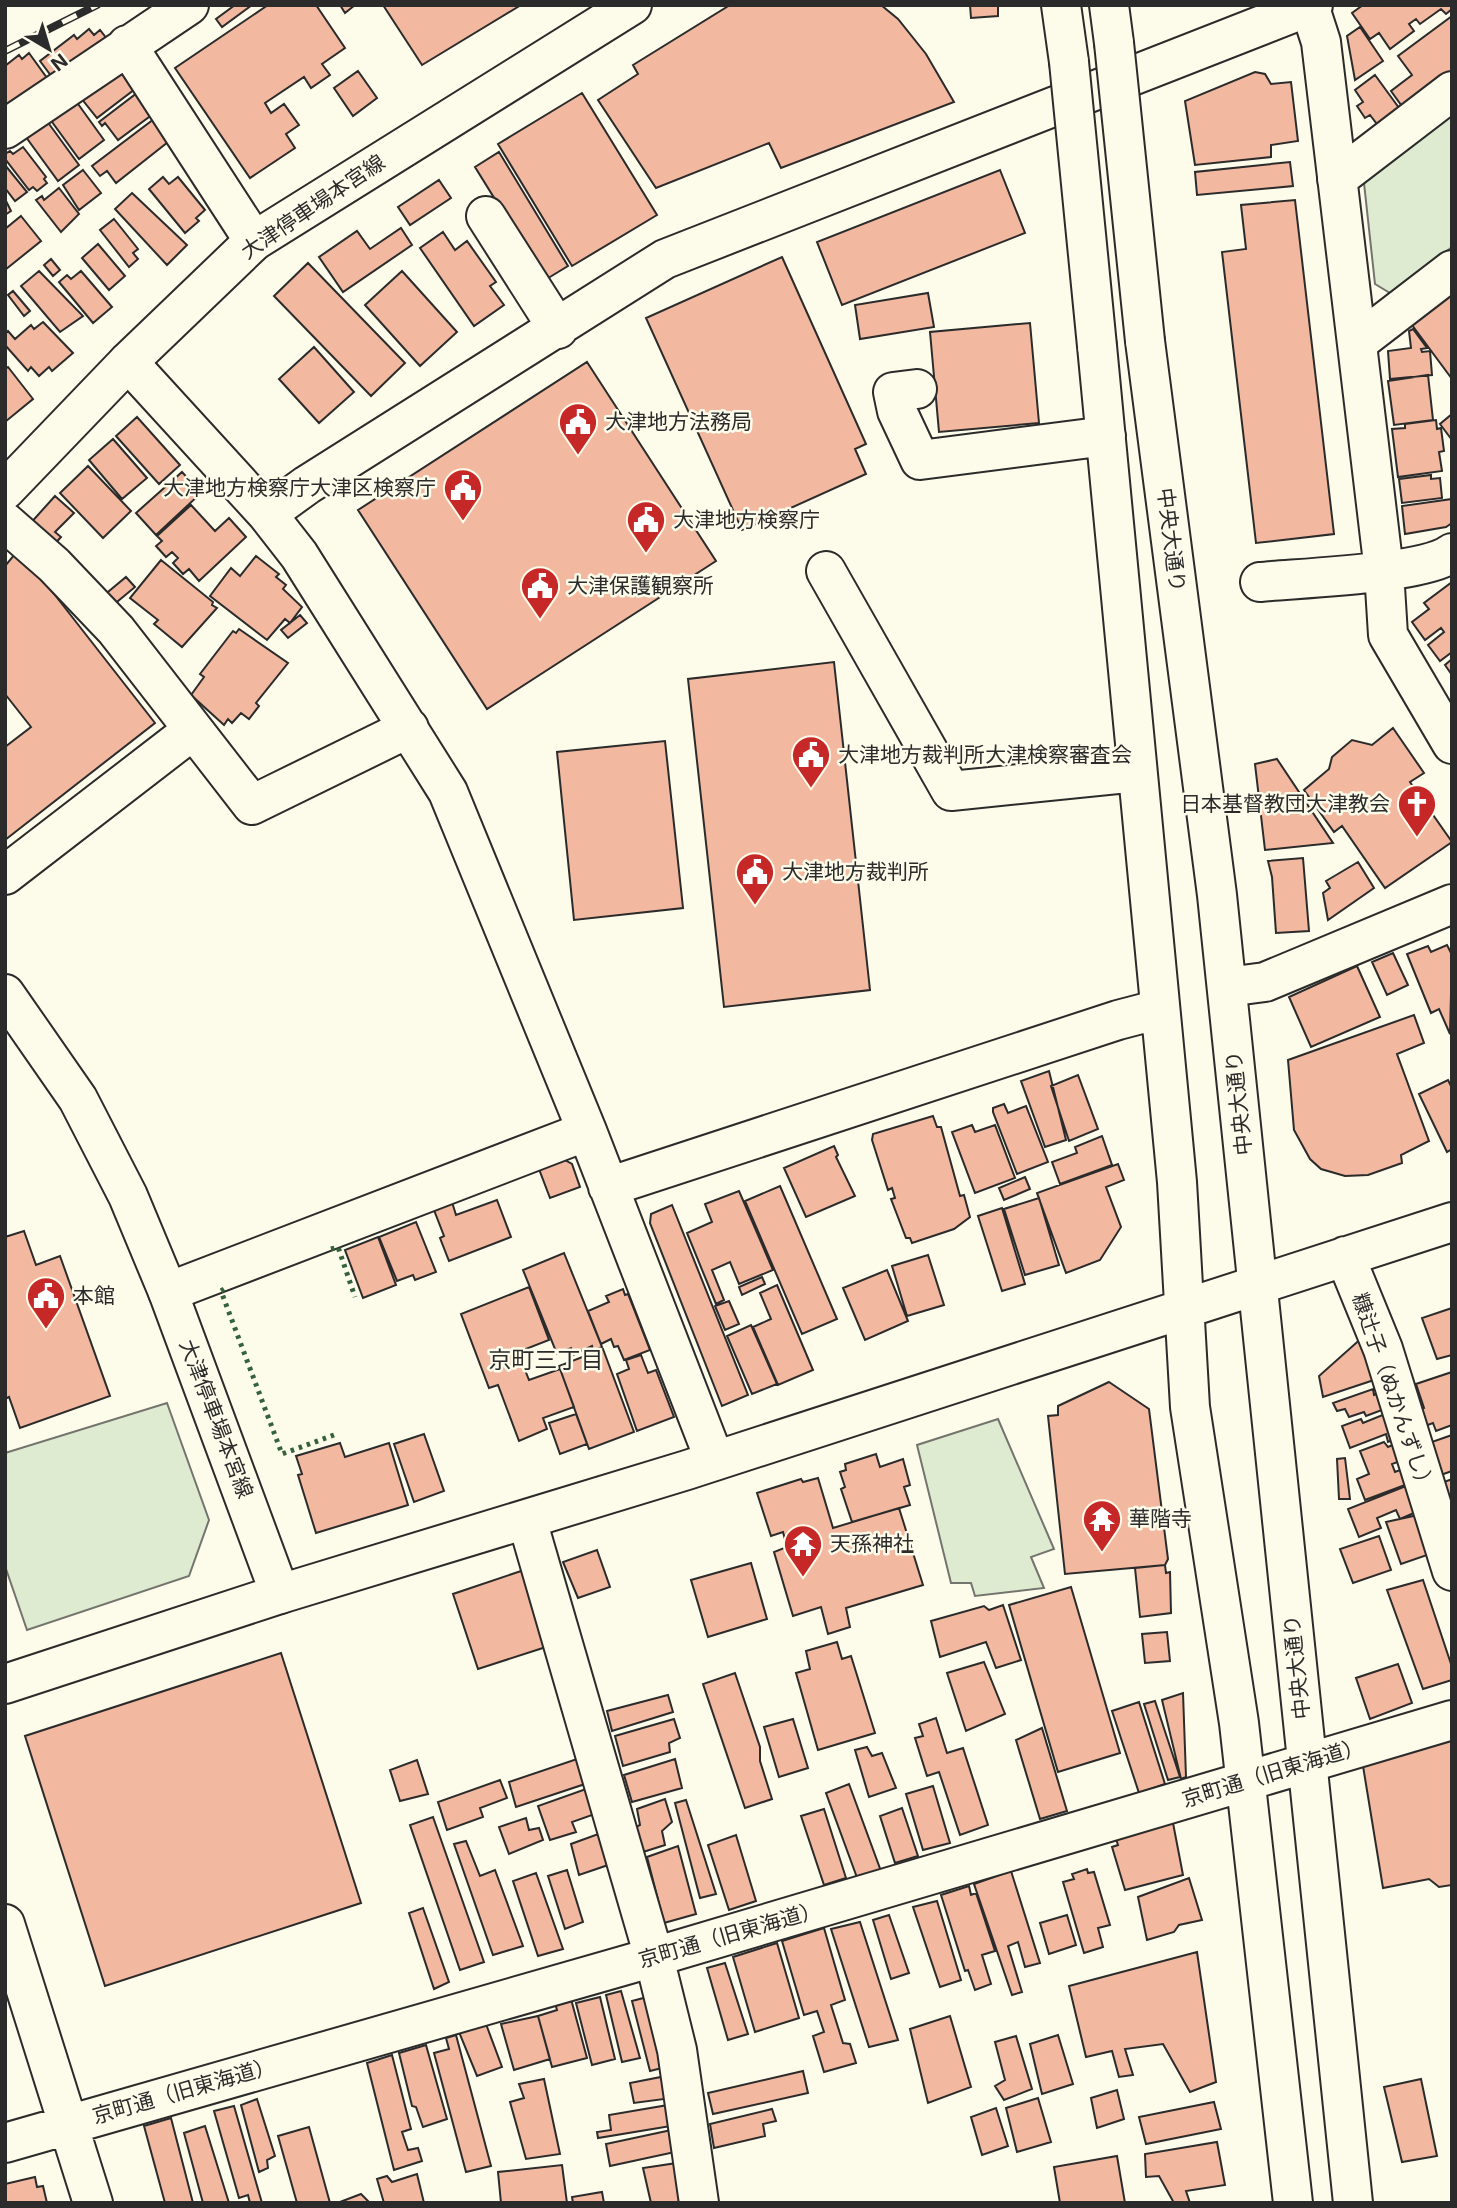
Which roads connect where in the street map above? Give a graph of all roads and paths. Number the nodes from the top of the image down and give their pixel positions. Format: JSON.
{"nodes":[{"id":1,"x":189,"y":5,"type":"edge"},
{"id":2,"x":632,"y":5,"type":"edge"},
{"id":3,"x":1061,"y":5,"type":"edge"},
{"id":4,"x":1109,"y":5,"type":"edge"},
{"id":5,"x":1311,"y":6,"type":"edge"},
{"id":6,"x":127,"y":45,"type":"junction"},
{"id":7,"x":1452,"y":91,"type":"edge"},
{"id":8,"x":5,"y":130,"type":"edge"},
{"id":9,"x":1337,"y":179,"type":"junction"},
{"id":10,"x":486,"y":216,"type":"dead end"},
{"id":11,"x":254,"y":241,"type":"junction"},
{"id":12,"x":1452,"y":270,"type":"edge"},
{"id":13,"x":558,"y":329,"type":"junction"},
{"id":14,"x":1357,"y":343,"type":"junction"},
{"id":15,"x":128,"y":362,"type":"junction"},
{"id":16,"x":917,"y":389,"type":"dead end"},
{"id":17,"x":1106,"y":436,"type":"junction"},
{"id":18,"x":5,"y":491,"type":"edge"},
{"id":19,"x":267,"y":514,"type":"junction"},
{"id":20,"x":5,"y":522,"type":"edge"},
{"id":21,"x":1452,"y":553,"type":"edge"},
{"id":22,"x":826,"y":571,"type":"dead end"},
{"id":23,"x":1384,"y":571,"type":"junction"},
{"id":24,"x":1260,"y":582,"type":"dead end"},
{"id":25,"x":409,"y":728,"type":"junction"},
{"id":26,"x":193,"y":730,"type":"junction"},
{"id":27,"x":1452,"y":744,"type":"edge"},
{"id":28,"x":1138,"y":772,"type":"junction"},
{"id":29,"x":5,"y":874,"type":"edge"},
{"id":30,"x":1452,"y":904,"type":"edge"},
{"id":31,"x":1227,"y":986,"type":"junction"},
{"id":32,"x":5,"y":995,"type":"edge"},
{"id":33,"x":1160,"y":1009,"type":"junction"},
{"id":34,"x":587,"y":1131,"type":"junction"},
{"id":35,"x":608,"y":1187,"type":"junction"},
{"id":36,"x":1452,"y":1222,"type":"edge"},
{"id":37,"x":1345,"y":1256,"type":"junction"},
{"id":38,"x":1256,"y":1284,"type":"junction"},
{"id":39,"x":168,"y":1292,"type":"junction"},
{"id":40,"x":1185,"y":1307,"type":"junction"},
{"id":41,"x":715,"y":1461,"type":"junction"},
{"id":42,"x":527,"y":1520,"type":"junction"},
{"id":43,"x":1452,"y":1571,"type":"edge"},
{"id":44,"x":281,"y":1594,"type":"junction"},
{"id":45,"x":5,"y":1684,"type":"edge"},
{"id":46,"x":1452,"y":1720,"type":"edge"},
{"id":47,"x":1307,"y":1763,"type":"junction"},
{"id":48,"x":1246,"y":1782,"type":"junction"},
{"id":49,"x":5,"y":1924,"type":"edge"},
{"id":50,"x":654,"y":1957,"type":"junction"},
{"id":51,"x":69,"y":2123,"type":"junction"},
{"id":52,"x":5,"y":2143,"type":"edge"},
{"id":53,"x":93,"y":2203,"type":"edge"},
{"id":54,"x":699,"y":2203,"type":"edge"},
{"id":55,"x":1293,"y":2203,"type":"edge"},
{"id":56,"x":1353,"y":2203,"type":"edge"}],
"edges":[{"from":1,"to":6,"type":"street"},
{"from":2,"to":11,"type":"street","name":"大津停車場本宮線"},
{"from":3,"to":17,"type":"street","bridge":true},
{"from":4,"to":31,"type":"street","name":"中央大通り","bridge":true},
{"from":5,"to":9,"type":"street"},
{"from":5,"to":13,"type":"street"},
{"from":6,"to":8,"type":"street"},
{"from":6,"to":11,"type":"street"},
{"from":7,"to":9,"type":"street"},
{"from":9,"to":14,"type":"street"},
{"from":10,"to":13,"type":"street"},
{"from":11,"to":15,"type":"street","name":"大津停車場本宮線"},
{"from":12,"to":14,"type":"street"},
{"from":13,"to":19,"type":"street"},
{"from":14,"to":23,"type":"street"},
{"from":15,"to":18,"type":"street","name":"大津停車場本宮線"},
{"from":15,"to":19,"type":"street"},
{"from":16,"to":17,"type":"street"},
{"from":17,"to":28,"type":"street"},
{"from":19,"to":25,"type":"street"},
{"from":20,"to":26,"type":"street"},
{"from":21,"to":23,"type":"street"},
{"from":22,"to":28,"type":"street"},
{"from":23,"to":24,"type":"street"},
{"from":23,"to":27,"type":"street"},
{"from":25,"to":26,"type":"street"},
{"from":25,"to":34,"type":"street"},
{"from":26,"to":29,"type":"street"},
{"from":28,"to":33,"type":"street"},
{"from":30,"to":31,"type":"street"},
{"from":31,"to":38,"type":"street","name":"中央大通り"},
{"from":32,"to":39,"type":"street","name":"大津停車場本宮線"},
{"from":33,"to":35,"type":"street"},
{"from":33,"to":40,"type":"street"},
{"from":34,"to":35,"type":"street"},
{"from":34,"to":39,"type":"street"},
{"from":35,"to":41,"type":"street"},
{"from":36,"to":37,"type":"street"},
{"from":37,"to":38,"type":"street"},
{"from":37,"to":43,"type":"street","name":"糠辻子（ぬかんずし）"},
{"from":38,"to":40,"type":"street"},
{"from":38,"to":47,"type":"street","name":"中央大通り"},
{"from":39,"to":44,"type":"street","name":"大津停車場本宮線"},
{"from":40,"to":41,"type":"street"},
{"from":40,"to":48,"type":"street"},
{"from":41,"to":42,"type":"street"},
{"from":42,"to":44,"type":"street"},
{"from":42,"to":50,"type":"street"},
{"from":44,"to":45,"type":"street"},
{"from":46,"to":47,"type":"street","name":"京町通（旧東海道）"},
{"from":47,"to":48,"type":"street","name":"京町通（旧東海道）"},
{"from":47,"to":56,"type":"street","name":"中央大通り"},
{"from":48,"to":50,"type":"street","name":"京町通（旧東海道）"},
{"from":48,"to":55,"type":"street"},
{"from":49,"to":51,"type":"street"},
{"from":50,"to":51,"type":"street","name":"京町通（旧東海道）"},
{"from":50,"to":54,"type":"street"},
{"from":51,"to":52,"type":"street","name":"京町通（旧東海道）"},
{"from":51,"to":53,"type":"street"}]}
